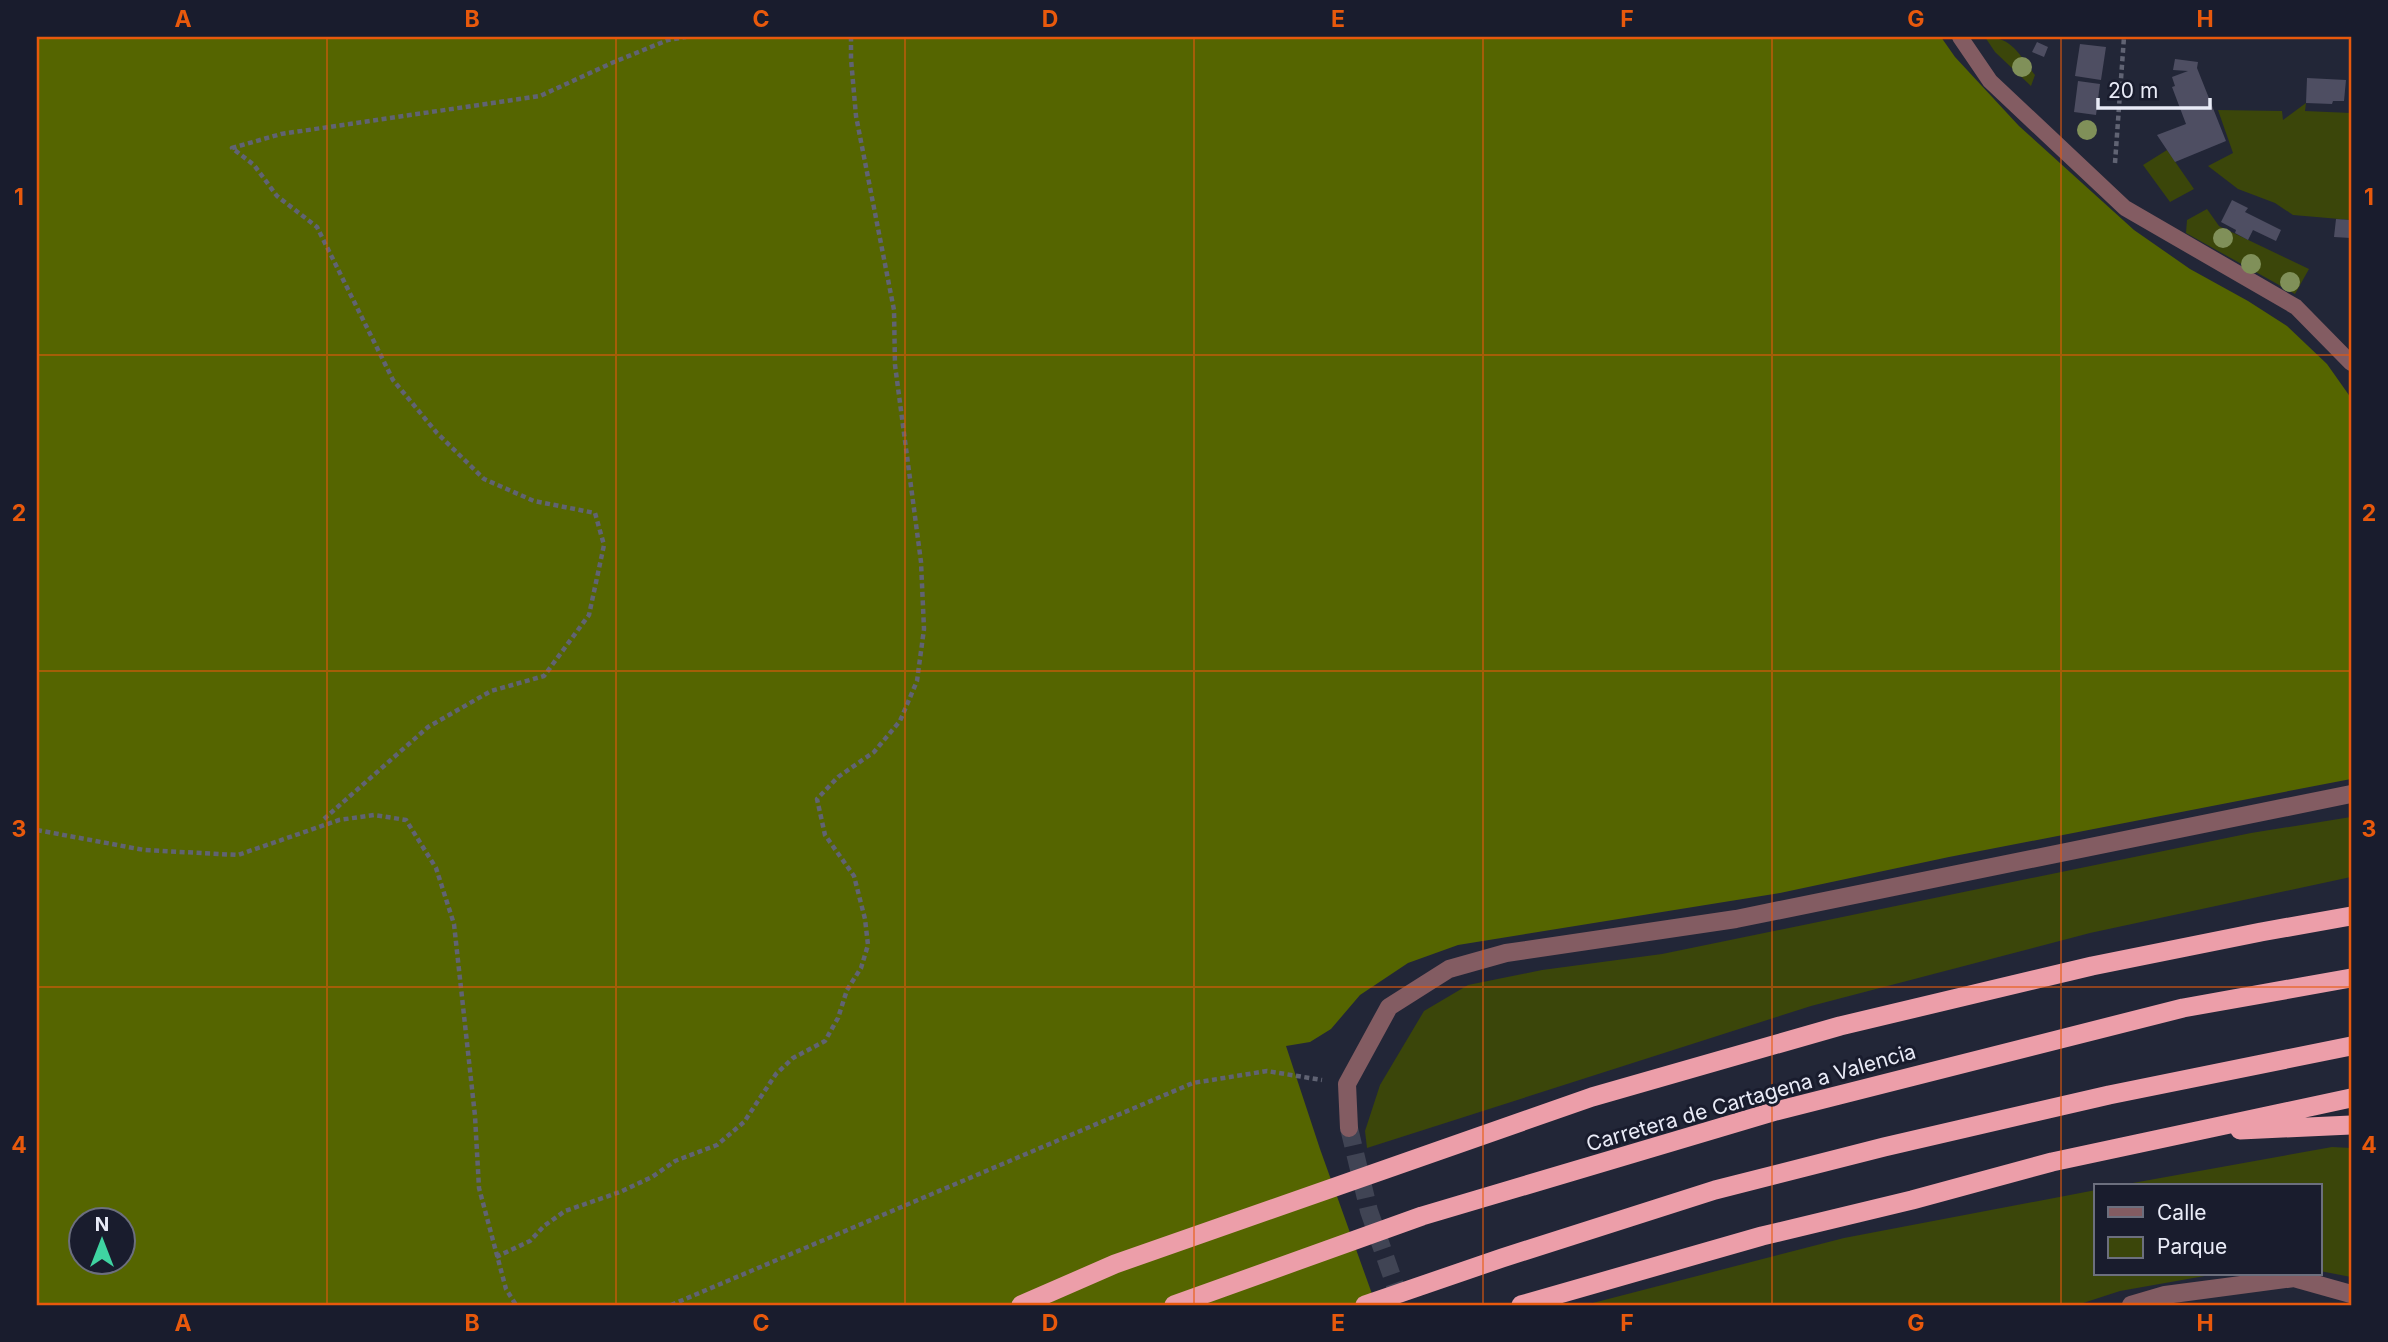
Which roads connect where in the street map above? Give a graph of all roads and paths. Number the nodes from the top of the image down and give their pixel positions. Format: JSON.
{"nodes":[{"id":1,"x":686,"y":37,"type":"edge"},
{"id":2,"x":852,"y":37,"type":"edge"},
{"id":3,"x":1960,"y":37,"type":"edge"},
{"id":4,"x":2124,"y":37,"type":"edge"},
{"id":5,"x":2113,"y":195,"type":"junction"},
{"id":6,"x":2351,"y":363,"type":"edge"},
{"id":7,"x":2351,"y":794,"type":"edge"},
{"id":8,"x":324,"y":819,"type":"dead end"},
{"id":9,"x":37,"y":830,"type":"edge"},
{"id":10,"x":2351,"y":916,"type":"edge"},
{"id":11,"x":2351,"y":978,"type":"edge"},
{"id":12,"x":2351,"y":1046,"type":"edge"},
{"id":13,"x":1347,"y":1084,"type":"junction"},
{"id":14,"x":2351,"y":1098,"type":"edge"},
{"id":15,"x":2351,"y":1125,"type":"edge"},
{"id":16,"x":1349,"y":1128,"type":"tunnel mouth"},
{"id":17,"x":2190,"y":1133,"type":"junction"},
{"id":18,"x":496,"y":1257,"type":"junction"},
{"id":19,"x":2351,"y":1294,"type":"edge"},
{"id":20,"x":516,"y":1305,"type":"edge"},
{"id":21,"x":671,"y":1305,"type":"edge"},
{"id":22,"x":1021,"y":1305,"type":"edge"},
{"id":23,"x":1174,"y":1305,"type":"edge"},
{"id":24,"x":1365,"y":1305,"type":"edge"},
{"id":25,"x":1521,"y":1305,"type":"edge"},
{"id":26,"x":2131,"y":1305,"type":"edge"}],
"edges":[{"from":1,"to":8,"type":"path"},
{"from":2,"to":18,"type":"path"},
{"from":3,"to":5,"type":"lane"},
{"from":4,"to":5,"type":"path"},
{"from":5,"to":6,"type":"lane"},
{"from":7,"to":13,"type":"street"},
{"from":9,"to":18,"type":"path"},
{"from":10,"to":22,"type":"highway"},
{"from":11,"to":23,"type":"highway","name":"Carretera de Cartagena a Valencia"},
{"from":12,"to":24,"type":"highway"},
{"from":13,"to":16,"type":"street"},
{"from":13,"to":21,"type":"path"},
{"from":14,"to":17,"type":"highway"},
{"from":15,"to":17,"type":"highway"},
{"from":17,"to":25,"type":"highway"},
{"from":18,"to":20,"type":"path"},
{"from":19,"to":26,"type":"street"}]}
